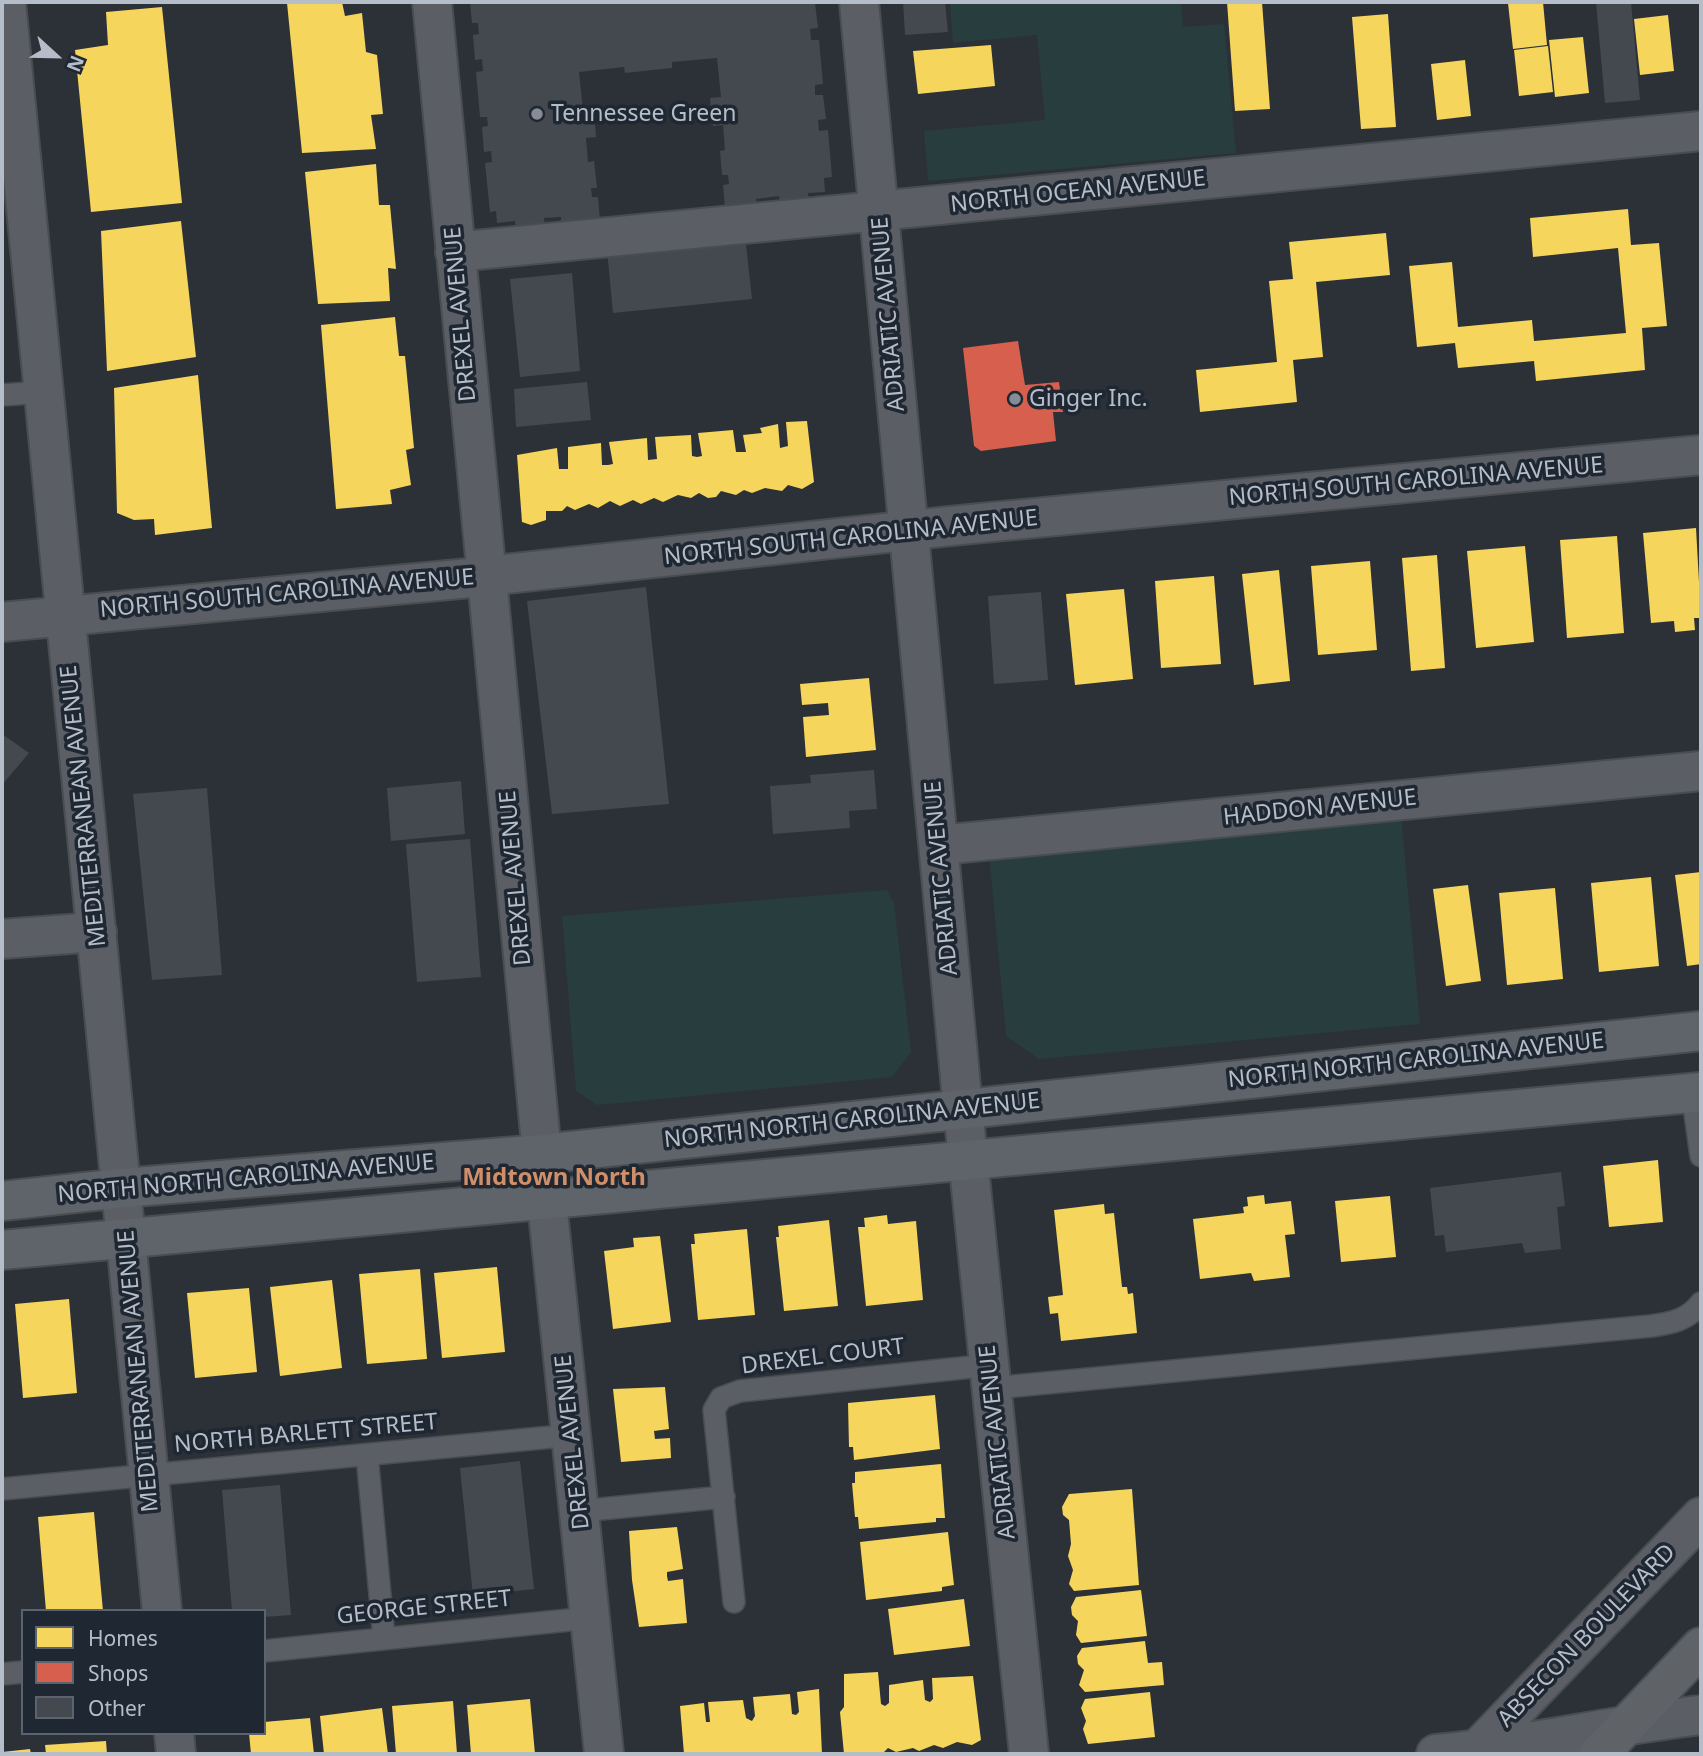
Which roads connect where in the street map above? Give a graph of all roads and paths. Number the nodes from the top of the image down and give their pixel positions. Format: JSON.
{"nodes":[{"id":1,"x":6,"y":2,"type":"edge"},
{"id":2,"x":432,"y":2,"type":"edge"},
{"id":3,"x":859,"y":2,"type":"edge"},
{"id":4,"x":1701,"y":131,"type":"edge"},
{"id":5,"x":880,"y":213,"type":"junction"},
{"id":6,"x":455,"y":252,"type":"junction"},
{"id":7,"x":44,"y":392,"type":"junction"},
{"id":8,"x":2,"y":395,"type":"edge"},
{"id":9,"x":1701,"y":455,"type":"edge"},
{"id":10,"x":909,"y":532,"type":"junction"},
{"id":11,"x":486,"y":576,"type":"junction"},
{"id":12,"x":65,"y":615,"type":"junction"},
{"id":13,"x":2,"y":622,"type":"edge"},
{"id":14,"x":1701,"y":771,"type":"edge"},
{"id":15,"x":940,"y":845,"type":"junction"},
{"id":16,"x":97,"y":932,"type":"junction"},
{"id":17,"x":2,"y":939,"type":"edge"},
{"id":18,"x":1701,"y":1031,"type":"edge"},
{"id":19,"x":1697,"y":1092,"type":"edge"},
{"id":20,"x":963,"y":1109,"type":"junction"},
{"id":21,"x":542,"y":1154,"type":"junction"},
{"id":22,"x":1701,"y":1156,"type":"edge"},
{"id":23,"x":969,"y":1158,"type":"junction"},
{"id":24,"x":122,"y":1188,"type":"junction"},
{"id":25,"x":2,"y":1201,"type":"edge"},
{"id":26,"x":548,"y":1201,"type":"junction"},
{"id":27,"x":126,"y":1237,"type":"junction"},
{"id":28,"x":2,"y":1250,"type":"edge"},
{"id":29,"x":1701,"y":1303,"type":"edge"},
{"id":30,"x":992,"y":1377,"type":"junction"},
{"id":31,"x":573,"y":1435,"type":"junction"},
{"id":32,"x":367,"y":1455,"type":"junction"},
{"id":33,"x":149,"y":1475,"type":"junction"},
{"id":34,"x":2,"y":1489,"type":"edge"},
{"id":35,"x":724,"y":1497,"type":"junction"},
{"id":36,"x":580,"y":1511,"type":"junction"},
{"id":37,"x":1701,"y":1517,"type":"edge"},
{"id":38,"x":734,"y":1602,"type":"dead end"},
{"id":39,"x":162,"y":1609,"type":"edge"},
{"id":40,"x":589,"y":1618,"type":"junction"},
{"id":41,"x":384,"y":1638,"type":"junction"},
{"id":42,"x":1701,"y":1647,"type":"edge"},
{"id":43,"x":266,"y":1651,"type":"edge"},
{"id":44,"x":21,"y":1672,"type":"edge"},
{"id":45,"x":2,"y":1674,"type":"edge"},
{"id":46,"x":1701,"y":1715,"type":"edge"},
{"id":47,"x":1628,"y":1723,"type":"junction"},
{"id":48,"x":174,"y":1735,"type":"edge"},
{"id":49,"x":1475,"y":1752,"type":"edge"},
{"id":50,"x":176,"y":1754,"type":"edge"},
{"id":51,"x":604,"y":1754,"type":"edge"},
{"id":52,"x":1029,"y":1754,"type":"edge"},
{"id":53,"x":1436,"y":1754,"type":"edge"},
{"id":54,"x":1599,"y":1754,"type":"edge"}],
"edges":[{"from":1,"to":7,"type":"street","name":"MEDITERRANEAN AVENUE"},
{"from":2,"to":6,"type":"street","name":"DREXEL AVENUE"},
{"from":3,"to":5,"type":"street","name":"ADRIATIC AVENUE"},
{"from":4,"to":5,"type":"street","name":"NORTH OCEAN AVENUE"},
{"from":5,"to":6,"type":"street","name":"NORTH OCEAN AVENUE"},
{"from":5,"to":10,"type":"street","name":"ADRIATIC AVENUE"},
{"from":6,"to":11,"type":"street","name":"DREXEL AVENUE"},
{"from":7,"to":8,"type":"lane"},
{"from":7,"to":12,"type":"street","name":"MEDITERRANEAN AVENUE"},
{"from":9,"to":10,"type":"street","name":"NORTH SOUTH CAROLINA AVENUE"},
{"from":10,"to":11,"type":"street","name":"NORTH SOUTH CAROLINA AVENUE"},
{"from":10,"to":15,"type":"street","name":"ADRIATIC AVENUE"},
{"from":11,"to":12,"type":"street","name":"NORTH SOUTH CAROLINA AVENUE"},
{"from":11,"to":21,"type":"street","name":"DREXEL AVENUE"},
{"from":12,"to":13,"type":"street","name":"NORTH SOUTH CAROLINA AVENUE"},
{"from":12,"to":16,"type":"street","name":"MEDITERRANEAN AVENUE"},
{"from":14,"to":15,"type":"street","name":"HADDON AVENUE"},
{"from":15,"to":20,"type":"street","name":"ADRIATIC AVENUE"},
{"from":16,"to":17,"type":"street"},
{"from":16,"to":24,"type":"street","name":"MEDITERRANEAN AVENUE"},
{"from":18,"to":20,"type":"street","name":"NORTH NORTH CAROLINA AVENUE"},
{"from":19,"to":22,"type":"lane"},
{"from":19,"to":23,"type":"street","name":"NORTH NORTH CAROLINA AVENUE"},
{"from":20,"to":21,"type":"street","name":"NORTH NORTH CAROLINA AVENUE"},
{"from":20,"to":23,"type":"street","name":"ADRIATIC AVENUE"},
{"from":21,"to":24,"type":"street","name":"NORTH NORTH CAROLINA AVENUE"},
{"from":21,"to":26,"type":"street","name":"DREXEL AVENUE"},
{"from":23,"to":26,"type":"street","name":"NORTH NORTH CAROLINA AVENUE"},
{"from":23,"to":30,"type":"street","name":"ADRIATIC AVENUE"},
{"from":24,"to":25,"type":"street","name":"NORTH NORTH CAROLINA AVENUE"},
{"from":24,"to":27,"type":"street","name":"MEDITERRANEAN AVENUE"},
{"from":26,"to":27,"type":"street","name":"NORTH NORTH CAROLINA AVENUE"},
{"from":26,"to":31,"type":"street","name":"DREXEL AVENUE"},
{"from":27,"to":28,"type":"street","name":"NORTH NORTH CAROLINA AVENUE"},
{"from":27,"to":33,"type":"street","name":"MEDITERRANEAN AVENUE"},
{"from":29,"to":30,"type":"lane"},
{"from":30,"to":35,"type":"lane","name":"DREXEL COURT"},
{"from":30,"to":52,"type":"street","name":"ADRIATIC AVENUE"},
{"from":31,"to":32,"type":"lane","name":"NORTH BARLETT STREET"},
{"from":31,"to":36,"type":"street","name":"DREXEL AVENUE"},
{"from":32,"to":33,"type":"lane","name":"NORTH BARLETT STREET"},
{"from":32,"to":41,"type":"lane"},
{"from":33,"to":34,"type":"lane","name":"NORTH BARLETT STREET"},
{"from":33,"to":39,"type":"street","name":"MEDITERRANEAN AVENUE"},
{"from":35,"to":36,"type":"lane"},
{"from":35,"to":38,"type":"lane","name":"DREXEL COURT"},
{"from":36,"to":40,"type":"street","name":"DREXEL AVENUE"},
{"from":37,"to":49,"type":"street","name":"ABSECON BOULEVARD"},
{"from":40,"to":41,"type":"lane","name":"GEORGE STREET"},
{"from":40,"to":51,"type":"street","name":"DREXEL AVENUE"},
{"from":41,"to":43,"type":"lane","name":"GEORGE STREET"},
{"from":42,"to":47,"type":"highway"},
{"from":44,"to":45,"type":"lane"},
{"from":46,"to":47,"type":"street"},
{"from":47,"to":49,"type":"street"},
{"from":47,"to":54,"type":"highway"},
{"from":48,"to":50,"type":"street"},
{"from":49,"to":53,"type":"street"}]}
